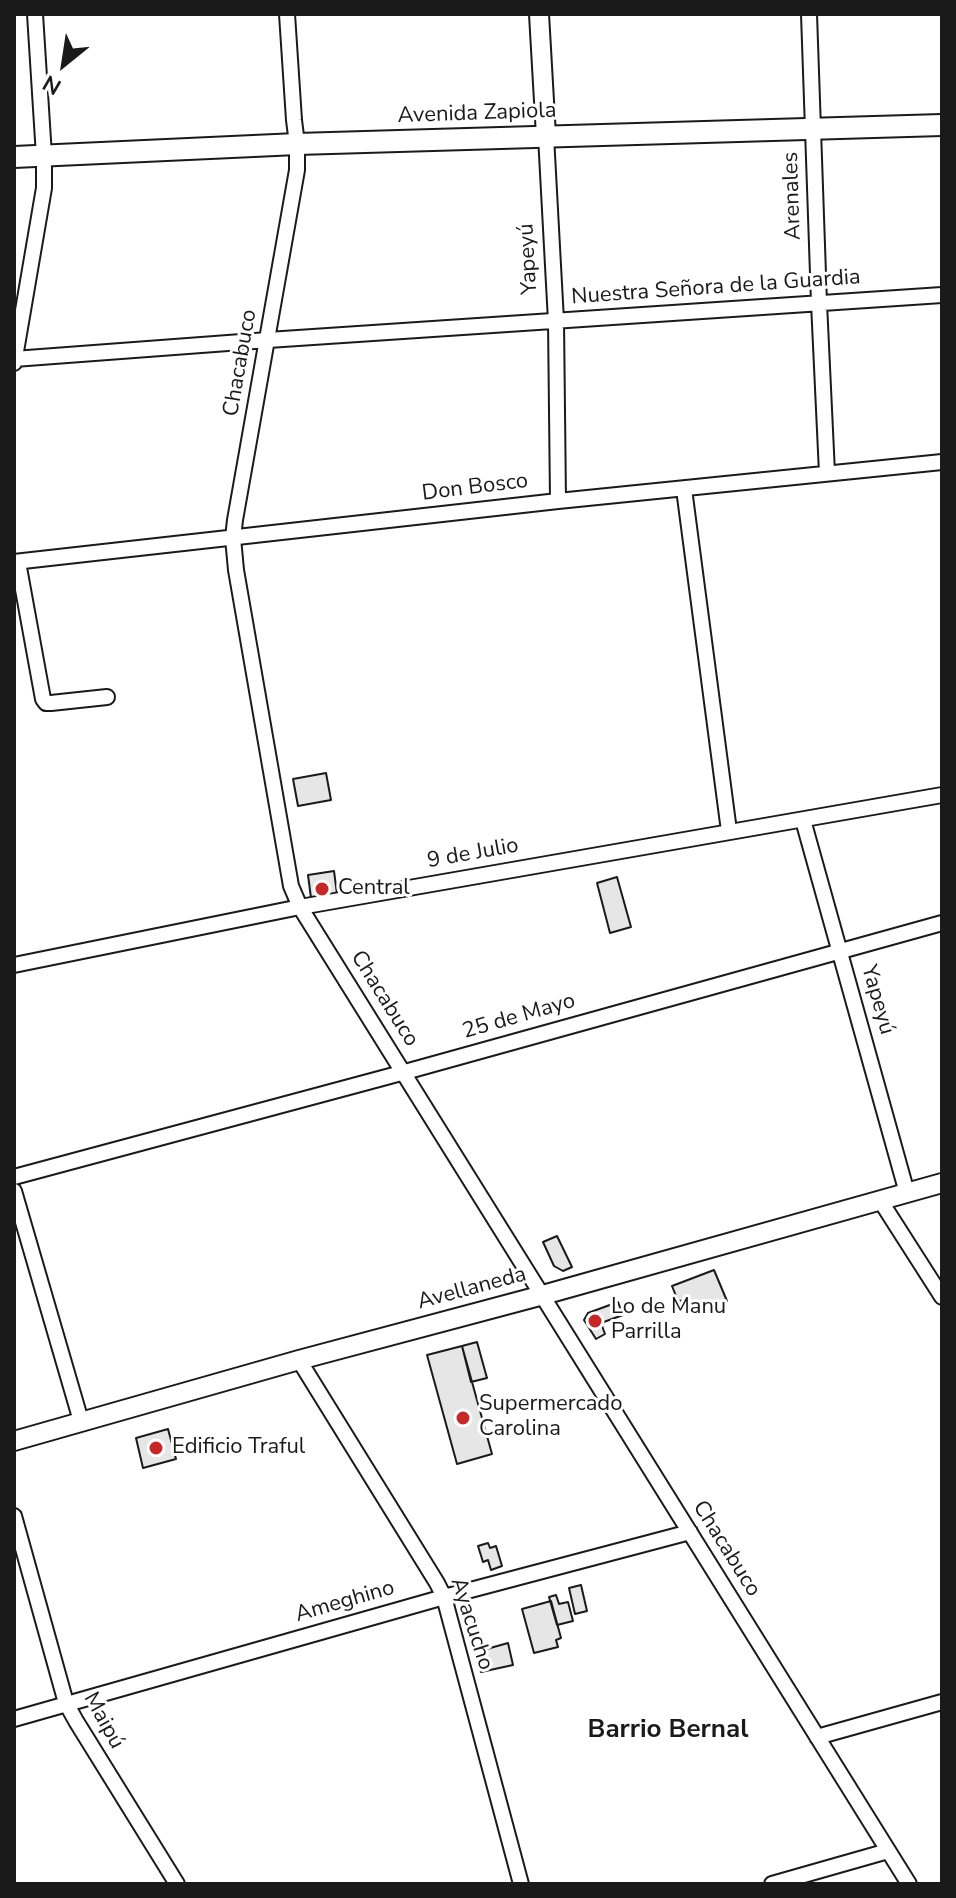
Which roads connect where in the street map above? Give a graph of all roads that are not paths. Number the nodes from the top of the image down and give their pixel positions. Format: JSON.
{"nodes":[{"id":1,"x":35,"y":14,"type":"edge"},
{"id":2,"x":287,"y":14,"type":"edge"},
{"id":3,"x":539,"y":14,"type":"edge"},
{"id":4,"x":809,"y":14,"type":"edge"},
{"id":5,"x":942,"y":125,"type":"edge"},
{"id":6,"x":813,"y":128,"type":"junction"},
{"id":7,"x":546,"y":136,"type":"junction"},
{"id":8,"x":297,"y":144,"type":"junction"},
{"id":9,"x":44,"y":156,"type":"junction"},
{"id":10,"x":14,"y":157,"type":"edge"},
{"id":11,"x":942,"y":295,"type":"edge"},
{"id":12,"x":819,"y":303,"type":"junction"},
{"id":13,"x":556,"y":321,"type":"junction"},
{"id":14,"x":268,"y":340,"type":"junction"},
{"id":15,"x":14,"y":360,"type":"edge"},
{"id":16,"x":942,"y":462,"type":"edge"},
{"id":17,"x":827,"y":473,"type":"junction"},
{"id":18,"x":684,"y":489,"type":"junction"},
{"id":19,"x":558,"y":501,"type":"junction"},
{"id":20,"x":233,"y":538,"type":"junction"},
{"id":21,"x":16,"y":562,"type":"edge"},
{"id":22,"x":107,"y":697,"type":"dead end"},
{"id":23,"x":942,"y":795,"type":"edge"},
{"id":24,"x":803,"y":820,"type":"junction"},
{"id":25,"x":729,"y":831,"type":"junction"},
{"id":26,"x":300,"y":907,"type":"junction"},
{"id":27,"x":942,"y":923,"type":"edge"},
{"id":28,"x":838,"y":951,"type":"junction"},
{"id":29,"x":14,"y":965,"type":"edge"},
{"id":30,"x":405,"y":1072,"type":"junction"},
{"id":31,"x":14,"y":1177,"type":"edge"},
{"id":32,"x":942,"y":1183,"type":"edge"},
{"id":33,"x":14,"y":1191,"type":"edge"},
{"id":34,"x":907,"y":1193,"type":"junction"},
{"id":35,"x":880,"y":1200,"type":"junction"},
{"id":36,"x":543,"y":1295,"type":"junction"},
{"id":37,"x":942,"y":1297,"type":"edge"},
{"id":38,"x":299,"y":1360,"type":"junction"},
{"id":39,"x":81,"y":1421,"type":"junction"},
{"id":40,"x":14,"y":1441,"type":"edge"},
{"id":41,"x":14,"y":1516,"type":"edge"},
{"id":42,"x":690,"y":1532,"type":"junction"},
{"id":43,"x":444,"y":1597,"type":"junction"},
{"id":44,"x":942,"y":1702,"type":"edge"},
{"id":45,"x":66,"y":1703,"type":"junction"},
{"id":46,"x":14,"y":1719,"type":"edge"},
{"id":47,"x":817,"y":1737,"type":"junction"},
{"id":48,"x":888,"y":1851,"type":"junction"},
{"id":49,"x":177,"y":1884,"type":"edge"},
{"id":50,"x":521,"y":1884,"type":"edge"},
{"id":51,"x":772,"y":1884,"type":"edge"},
{"id":52,"x":909,"y":1884,"type":"edge"}],
"edges":[{"from":1,"to":9,"type":"street"},
{"from":2,"to":8,"type":"street","name":"Chacabuco"},
{"from":3,"to":7,"type":"street","name":"Yapeyú"},
{"from":4,"to":6,"type":"street","name":"Arenales"},
{"from":5,"to":6,"type":"main road","name":"Avenida Zapiola"},
{"from":6,"to":7,"type":"main road","name":"Avenida Zapiola"},
{"from":6,"to":12,"type":"street","name":"Arenales"},
{"from":7,"to":8,"type":"main road","name":"Avenida Zapiola"},
{"from":7,"to":13,"type":"street","name":"Yapeyú"},
{"from":8,"to":9,"type":"main road","name":"Avenida Zapiola"},
{"from":8,"to":14,"type":"street","name":"Chacabuco"},
{"from":9,"to":10,"type":"main road","name":"Avenida Zapiola"},
{"from":9,"to":15,"type":"street"},
{"from":11,"to":12,"type":"street","name":"Nuestra Señora de la Guardia"},
{"from":12,"to":13,"type":"street","name":"Nuestra Señora de la Guardia"},
{"from":12,"to":17,"type":"street","name":"Arenales"},
{"from":13,"to":14,"type":"street","name":"Nuestra Señora de la Guardia"},
{"from":13,"to":19,"type":"street","name":"Yapeyú"},
{"from":14,"to":15,"type":"street","name":"Nuestra Señora de la Guardia"},
{"from":14,"to":20,"type":"street","name":"Chacabuco"},
{"from":16,"to":17,"type":"street","name":"Don Bosco"},
{"from":17,"to":18,"type":"street","name":"Don Bosco"},
{"from":18,"to":19,"type":"street","name":"Don Bosco"},
{"from":18,"to":25,"type":"street"},
{"from":19,"to":20,"type":"street","name":"Don Bosco"},
{"from":20,"to":21,"type":"street","name":"Don Bosco"},
{"from":20,"to":26,"type":"street","name":"Chacabuco"},
{"from":21,"to":22,"type":"street"},
{"from":23,"to":24,"type":"street","name":"9 de Julio"},
{"from":24,"to":25,"type":"street","name":"9 de Julio"},
{"from":24,"to":28,"type":"street","name":"Yapeyú"},
{"from":25,"to":26,"type":"street","name":"9 de Julio"},
{"from":26,"to":29,"type":"street","name":"9 de Julio"},
{"from":26,"to":30,"type":"street","name":"Chacabuco"},
{"from":27,"to":28,"type":"street","name":"25 de Mayo"},
{"from":28,"to":30,"type":"street","name":"25 de Mayo"},
{"from":28,"to":34,"type":"street","name":"Yapeyú"},
{"from":30,"to":31,"type":"street","name":"25 de Mayo"},
{"from":30,"to":36,"type":"street","name":"Chacabuco"},
{"from":32,"to":34,"type":"street","name":"Avellaneda"},
{"from":33,"to":39,"type":"street"},
{"from":34,"to":35,"type":"street","name":"Avellaneda"},
{"from":35,"to":36,"type":"street","name":"Avellaneda"},
{"from":35,"to":37,"type":"street"},
{"from":36,"to":38,"type":"street","name":"Avellaneda"},
{"from":36,"to":42,"type":"street","name":"Chacabuco"},
{"from":38,"to":39,"type":"street","name":"Avellaneda"},
{"from":38,"to":43,"type":"street","name":"Ayacucho"},
{"from":39,"to":40,"type":"street","name":"Avellaneda"},
{"from":41,"to":45,"type":"street","name":"Maipú"},
{"from":42,"to":43,"type":"street","name":"Ameghino"},
{"from":42,"to":47,"type":"street","name":"Chacabuco"},
{"from":43,"to":45,"type":"street","name":"Ameghino"},
{"from":43,"to":50,"type":"street","name":"Ayacucho"},
{"from":44,"to":47,"type":"street"},
{"from":45,"to":46,"type":"street","name":"Ameghino"},
{"from":45,"to":49,"type":"street","name":"Maipú"},
{"from":47,"to":48,"type":"street","name":"Chacabuco"},
{"from":48,"to":51,"type":"street"},
{"from":48,"to":52,"type":"street","name":"Chacabuco"}]}
